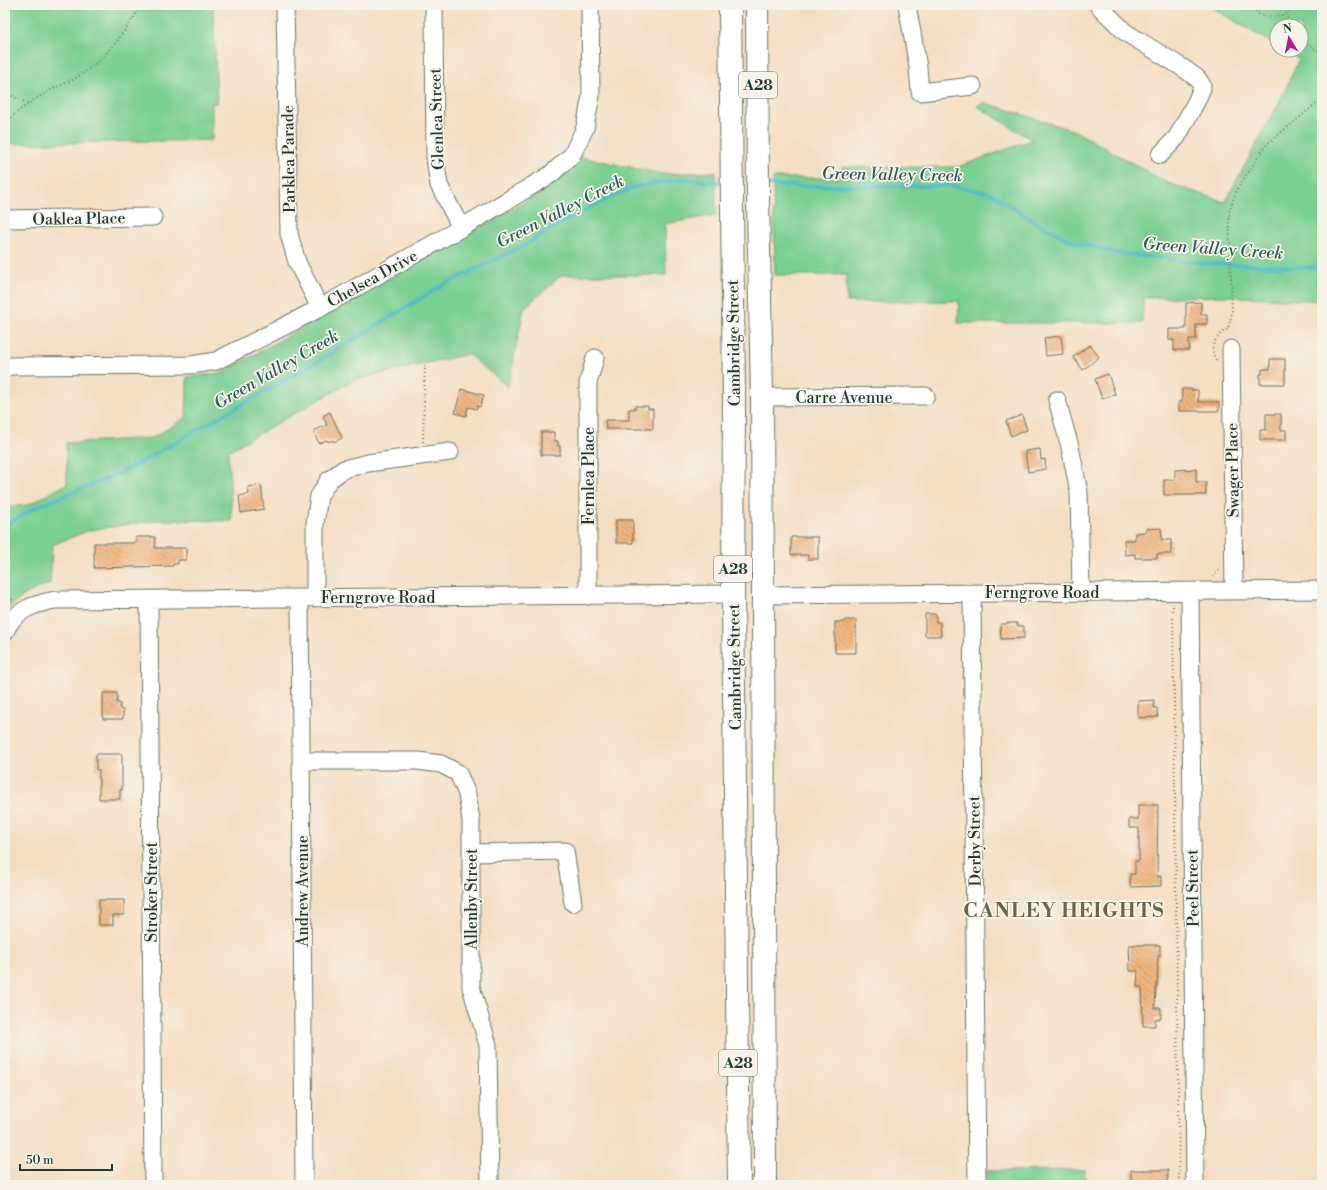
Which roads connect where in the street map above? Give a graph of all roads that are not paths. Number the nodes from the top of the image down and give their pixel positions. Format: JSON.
{"nodes":[{"id":1,"x":285,"y":5,"type":"edge"},
{"id":2,"x":434,"y":5,"type":"edge"},
{"id":3,"x":590,"y":5,"type":"edge"},
{"id":4,"x":730,"y":5,"type":"edge"},
{"id":5,"x":757,"y":5,"type":"edge"},
{"id":6,"x":907,"y":5,"type":"edge"},
{"id":7,"x":1098,"y":5,"type":"edge"},
{"id":8,"x":973,"y":86,"type":"dead end"},
{"id":9,"x":1160,"y":155,"type":"dead end"},
{"id":10,"x":153,"y":217,"type":"dead end"},
{"id":11,"x":5,"y":219,"type":"edge"},
{"id":12,"x":461,"y":228,"type":"junction"},
{"id":13,"x":320,"y":308,"type":"junction"},
{"id":14,"x":1231,"y":349,"type":"dead end"},
{"id":15,"x":595,"y":358,"type":"dead end"},
{"id":16,"x":5,"y":368,"type":"edge"},
{"id":17,"x":926,"y":396,"type":"dead end"},
{"id":18,"x":762,"y":397,"type":"junction"},
{"id":19,"x":1057,"y":400,"type":"dead end"},
{"id":20,"x":450,"y":452,"type":"dead end"},
{"id":21,"x":1234,"y":590,"type":"junction"},
{"id":22,"x":1322,"y":590,"type":"edge"},
{"id":23,"x":1190,"y":591,"type":"junction"},
{"id":24,"x":1081,"y":592,"type":"junction"},
{"id":25,"x":972,"y":593,"type":"junction"},
{"id":26,"x":733,"y":594,"type":"junction"},
{"id":27,"x":763,"y":595,"type":"junction"},
{"id":28,"x":588,"y":596,"type":"junction"},
{"id":29,"x":307,"y":598,"type":"junction"},
{"id":30,"x":149,"y":599,"type":"junction"},
{"id":31,"x":5,"y":632,"type":"edge"},
{"id":32,"x":301,"y":761,"type":"junction"},
{"id":33,"x":472,"y":853,"type":"junction"},
{"id":34,"x":573,"y":903,"type":"dead end"},
{"id":35,"x":153,"y":1185,"type":"edge"},
{"id":36,"x":304,"y":1185,"type":"edge"},
{"id":37,"x":490,"y":1185,"type":"edge"},
{"id":38,"x":740,"y":1185,"type":"edge"},
{"id":39,"x":765,"y":1185,"type":"edge"},
{"id":40,"x":978,"y":1185,"type":"edge"},
{"id":41,"x":1195,"y":1185,"type":"edge"}],
"edges":[{"from":1,"to":13,"type":"street","name":"Parklea Parade"},
{"from":2,"to":12,"type":"street","name":"Glenlea Street"},
{"from":3,"to":12,"type":"street","name":"Chelsea Drive"},
{"from":4,"to":26,"type":"highway","name":"Cambridge Street","number":"A28"},
{"from":5,"to":18,"type":"highway","name":"Cambridge Street","number":"A28"},
{"from":6,"to":8,"type":"street"},
{"from":7,"to":9,"type":"street"},
{"from":10,"to":11,"type":"street","name":"Oaklea Place"},
{"from":12,"to":13,"type":"street","name":"Chelsea Drive"},
{"from":13,"to":16,"type":"street","name":"Chelsea Drive"},
{"from":14,"to":21,"type":"street","name":"Swager Place"},
{"from":15,"to":28,"type":"street","name":"Fernlea Place"},
{"from":17,"to":18,"type":"street","name":"Carre Avenue"},
{"from":18,"to":27,"type":"highway","name":"Cambridge Street","number":"A28"},
{"from":19,"to":24,"type":"street"},
{"from":20,"to":29,"type":"street","name":"Andrew Avenue"},
{"from":21,"to":22,"type":"street","name":"Ferngrove Road"},
{"from":21,"to":23,"type":"street","name":"Ferngrove Road"},
{"from":23,"to":24,"type":"street","name":"Ferngrove Road"},
{"from":23,"to":41,"type":"street","name":"Peel Street"},
{"from":24,"to":25,"type":"street","name":"Ferngrove Road"},
{"from":25,"to":27,"type":"street","name":"Ferngrove Road"},
{"from":25,"to":40,"type":"street","name":"Derby Street"},
{"from":26,"to":28,"type":"street","name":"Ferngrove Road"},
{"from":26,"to":38,"type":"highway","name":"Cambridge Street","number":"A28"},
{"from":27,"to":39,"type":"highway","name":"Cambridge Street","number":"A28"},
{"from":28,"to":29,"type":"street","name":"Ferngrove Road"},
{"from":29,"to":30,"type":"street","name":"Ferngrove Road"},
{"from":29,"to":32,"type":"street","name":"Andrew Avenue"},
{"from":30,"to":31,"type":"street","name":"Ferngrove Road"},
{"from":30,"to":35,"type":"street","name":"Stroker Street"},
{"from":32,"to":33,"type":"street","name":"Allenby Street"},
{"from":32,"to":36,"type":"street","name":"Andrew Avenue"},
{"from":33,"to":34,"type":"street"},
{"from":33,"to":37,"type":"street","name":"Allenby Street"}]}
